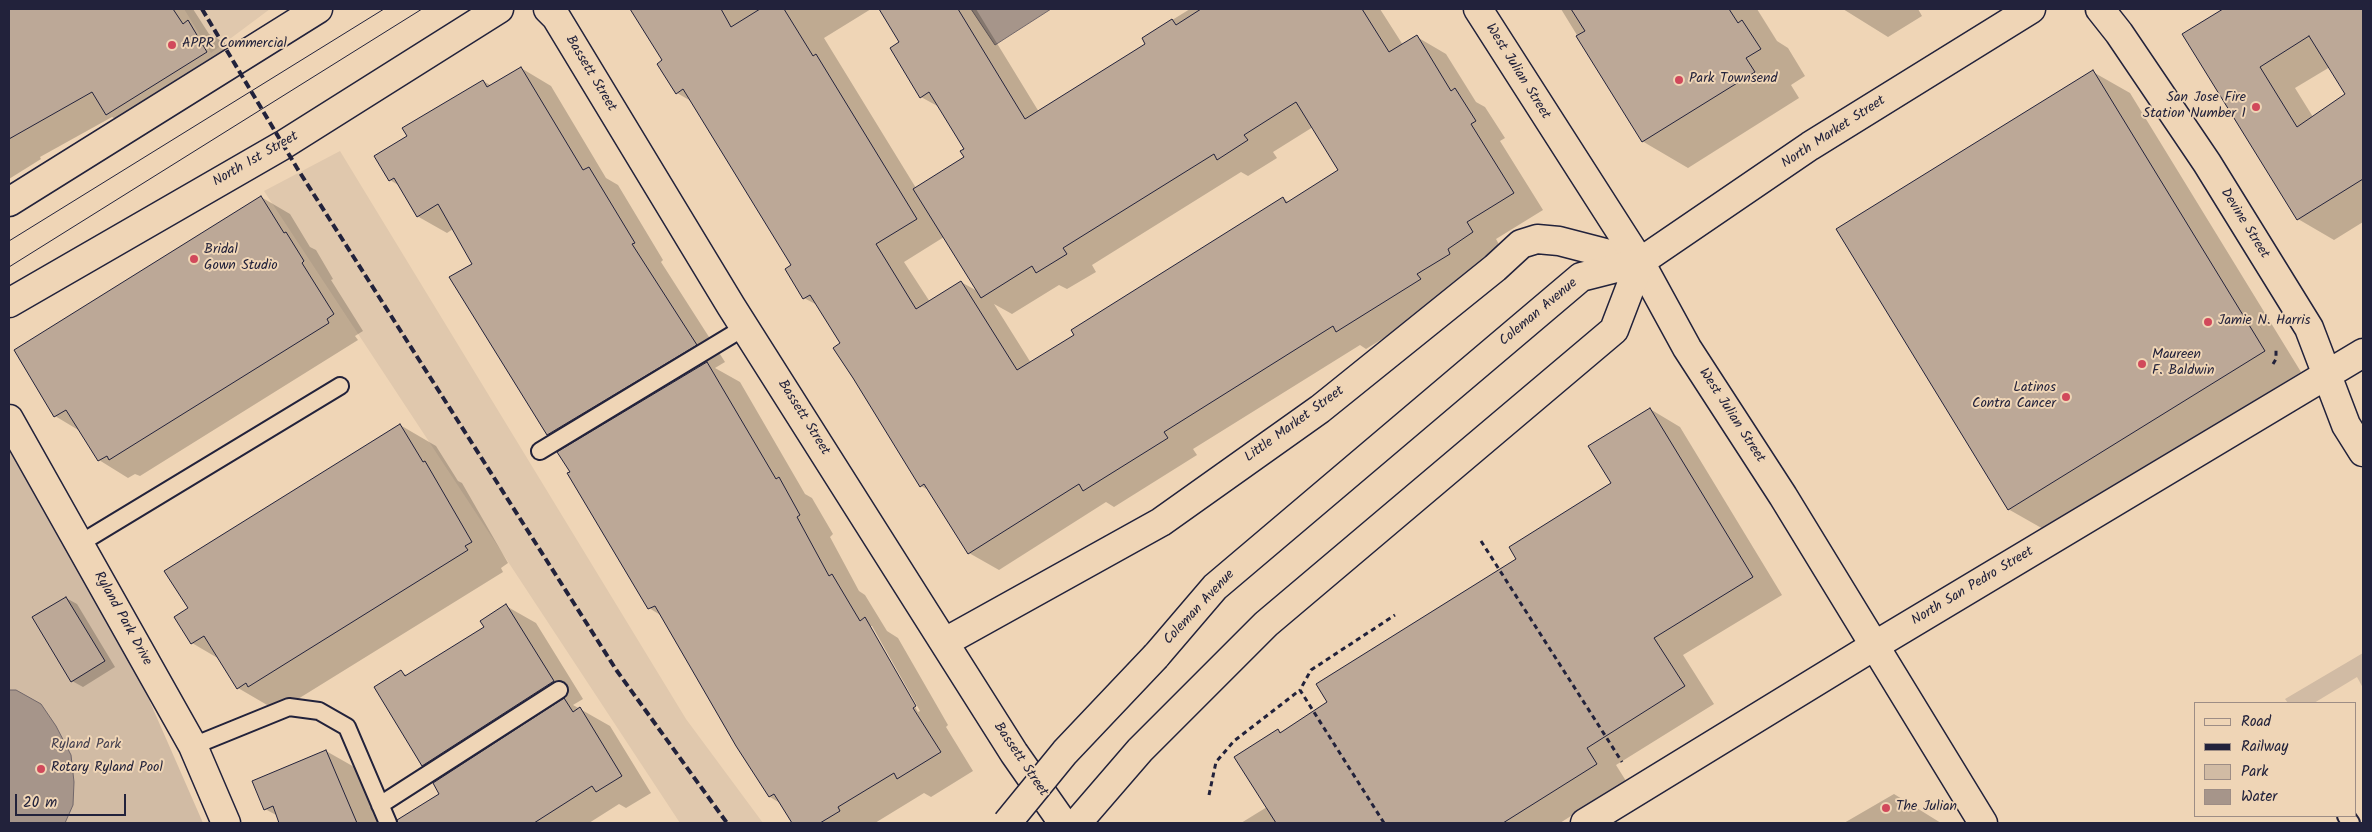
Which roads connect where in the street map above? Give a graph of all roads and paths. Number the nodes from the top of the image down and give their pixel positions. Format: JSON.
{"nodes":[{"id":1,"x":318,"y":9,"type":"edge"},
{"id":2,"x":499,"y":9,"type":"edge"},
{"id":3,"x":548,"y":9,"type":"edge"},
{"id":4,"x":1478,"y":9,"type":"edge"},
{"id":5,"x":2031,"y":9,"type":"edge"},
{"id":6,"x":2100,"y":9,"type":"edge"},
{"id":7,"x":9,"y":202,"type":"edge"},
{"id":8,"x":1640,"y":262,"type":"junction"},
{"id":9,"x":9,"y":303,"type":"edge"},
{"id":10,"x":745,"y":327,"type":"junction"},
{"id":11,"x":2276,"y":349,"type":"dead end"},
{"id":12,"x":2363,"y":353,"type":"edge"},
{"id":13,"x":2273,"y":364,"type":"dead end"},
{"id":14,"x":2328,"y":374,"type":"junction"},
{"id":15,"x":340,"y":386,"type":"dead end"},
{"id":16,"x":9,"y":419,"type":"edge"},
{"id":17,"x":540,"y":451,"type":"dead end"},
{"id":18,"x":2363,"y":452,"type":"edge"},
{"id":19,"x":1481,"y":541,"type":"dead end"},
{"id":20,"x":79,"y":544,"type":"junction"},
{"id":21,"x":1395,"y":615,"type":"dead end"},
{"id":22,"x":944,"y":642,"type":"junction"},
{"id":23,"x":1874,"y":646,"type":"junction"},
{"id":24,"x":559,"y":690,"type":"dead end"},
{"id":25,"x":1300,"y":690,"type":"junction"},
{"id":26,"x":193,"y":746,"type":"junction"},
{"id":27,"x":1640,"y":790,"type":"junction"},
{"id":28,"x":1209,"y":795,"type":"dead end"},
{"id":29,"x":380,"y":805,"type":"junction"},
{"id":30,"x":226,"y":823,"type":"edge"},
{"id":31,"x":388,"y":823,"type":"edge"},
{"id":32,"x":1007,"y":823,"type":"edge"},
{"id":33,"x":1063,"y":823,"type":"edge"},
{"id":34,"x":1077,"y":823,"type":"edge"},
{"id":35,"x":1384,"y":823,"type":"edge"},
{"id":36,"x":1585,"y":823,"type":"edge"},
{"id":37,"x":1983,"y":823,"type":"edge"}],
"edges":[{"from":1,"to":7,"type":"street"},
{"from":2,"to":9,"type":"street","name":"North 1st Street"},
{"from":3,"to":10,"type":"street","name":"Bassett Street"},
{"from":4,"to":8,"type":"street","name":"West Julian Street"},
{"from":5,"to":8,"type":"street","name":"North Market Street"},
{"from":6,"to":14,"type":"street","name":"Devine Street"},
{"from":8,"to":22,"type":"street","name":"Little Market Street"},
{"from":8,"to":23,"type":"street","name":"West Julian Street"},
{"from":8,"to":32,"type":"street","name":"Coleman Avenue","bridge":true},
{"from":8,"to":34,"type":"street"},
{"from":10,"to":17,"type":"lane"},
{"from":10,"to":22,"type":"street","name":"Bassett Street"},
{"from":11,"to":13,"type":"path"},
{"from":12,"to":14,"type":"street","name":"North San Pedro Street"},
{"from":14,"to":18,"type":"street","name":"Devine Street"},
{"from":14,"to":23,"type":"street","name":"North San Pedro Street"},
{"from":15,"to":20,"type":"lane"},
{"from":16,"to":20,"type":"street","name":"Ryland Park Drive"},
{"from":19,"to":27,"type":"path"},
{"from":20,"to":26,"type":"street","name":"Ryland Park Drive"},
{"from":21,"to":25,"type":"path"},
{"from":22,"to":33,"type":"street","name":"Bassett Street"},
{"from":23,"to":27,"type":"street","name":"North San Pedro Street"},
{"from":23,"to":37,"type":"street","name":"West Julian Street"},
{"from":24,"to":29,"type":"lane"},
{"from":25,"to":28,"type":"path"},
{"from":25,"to":35,"type":"path"},
{"from":26,"to":29,"type":"lane"},
{"from":26,"to":30,"type":"street","name":"Ryland Park Drive"},
{"from":27,"to":36,"type":"street","name":"North San Pedro Street"},
{"from":29,"to":31,"type":"lane"}]}
